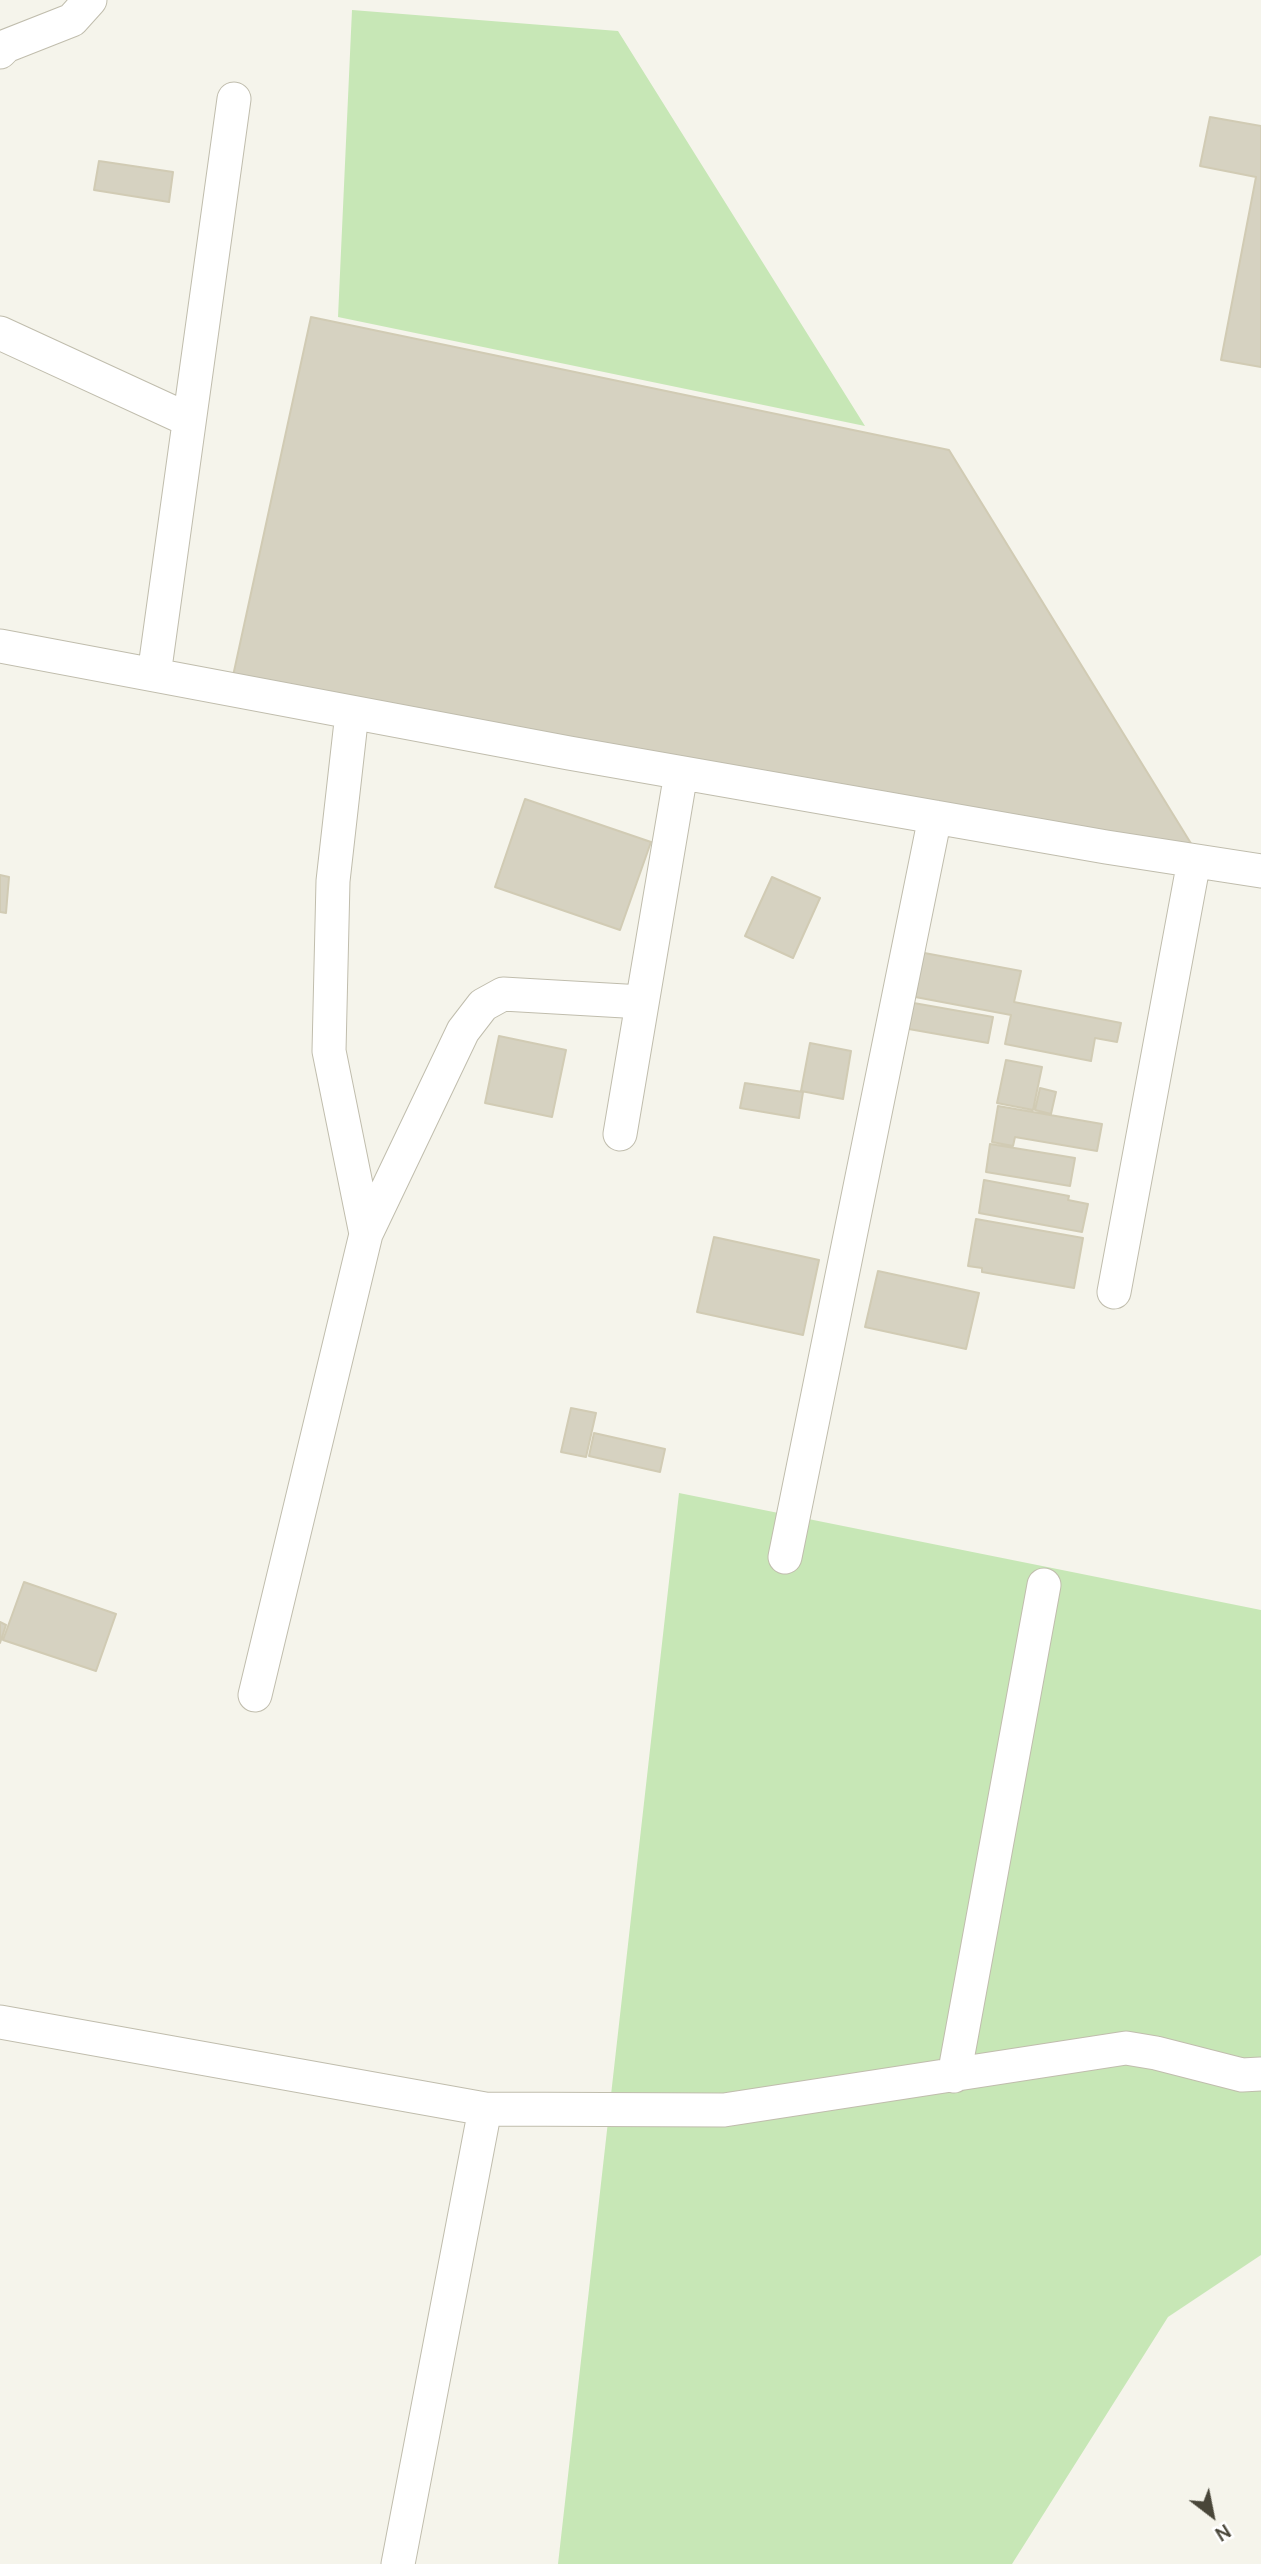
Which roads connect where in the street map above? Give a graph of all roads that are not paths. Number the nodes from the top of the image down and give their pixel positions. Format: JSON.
{"nodes":[{"id":1,"x":90,"y":0,"type":"edge"},
{"id":2,"x":0,"y":52,"type":"edge"},
{"id":3,"x":234,"y":99,"type":"dead end"},
{"id":4,"x":0,"y":333,"type":"edge"},
{"id":5,"x":189,"y":420,"type":"junction"},
{"id":6,"x":0,"y":646,"type":"edge"},
{"id":7,"x":154,"y":675,"type":"junction"},
{"id":8,"x":352,"y":713,"type":"junction"},
{"id":9,"x":681,"y":773,"type":"junction"},
{"id":10,"x":935,"y":817,"type":"junction"},
{"id":11,"x":1194,"y":861,"type":"junction"},
{"id":12,"x":1261,"y":871,"type":"edge"},
{"id":13,"x":642,"y":1002,"type":"junction"},
{"id":14,"x":620,"y":1134,"type":"dead end"},
{"id":15,"x":366,"y":1234,"type":"junction"},
{"id":16,"x":1114,"y":1292,"type":"dead end"},
{"id":17,"x":785,"y":1558,"type":"dead end"},
{"id":18,"x":1044,"y":1585,"type":"dead end"},
{"id":19,"x":256,"y":1695,"type":"dead end"},
{"id":20,"x":0,"y":2022,"type":"edge"},
{"id":21,"x":1261,"y":2074,"type":"edge"},
{"id":22,"x":954,"y":2076,"type":"junction"},
{"id":23,"x":485,"y":2109,"type":"junction"},
{"id":24,"x":398,"y":2564,"type":"edge"}],
"edges":[{"from":1,"to":2,"type":"street"},
{"from":3,"to":5,"type":"street"},
{"from":4,"to":5,"type":"street"},
{"from":5,"to":7,"type":"street"},
{"from":6,"to":7,"type":"street"},
{"from":7,"to":8,"type":"street"},
{"from":8,"to":9,"type":"street"},
{"from":8,"to":15,"type":"street"},
{"from":9,"to":10,"type":"street"},
{"from":9,"to":13,"type":"street"},
{"from":10,"to":11,"type":"street"},
{"from":10,"to":17,"type":"street"},
{"from":11,"to":12,"type":"street"},
{"from":11,"to":16,"type":"street"},
{"from":13,"to":14,"type":"street"},
{"from":13,"to":15,"type":"street"},
{"from":15,"to":19,"type":"street"},
{"from":18,"to":22,"type":"street"},
{"from":20,"to":23,"type":"street"},
{"from":21,"to":22,"type":"street"},
{"from":22,"to":23,"type":"street"},
{"from":23,"to":24,"type":"street"}]}
